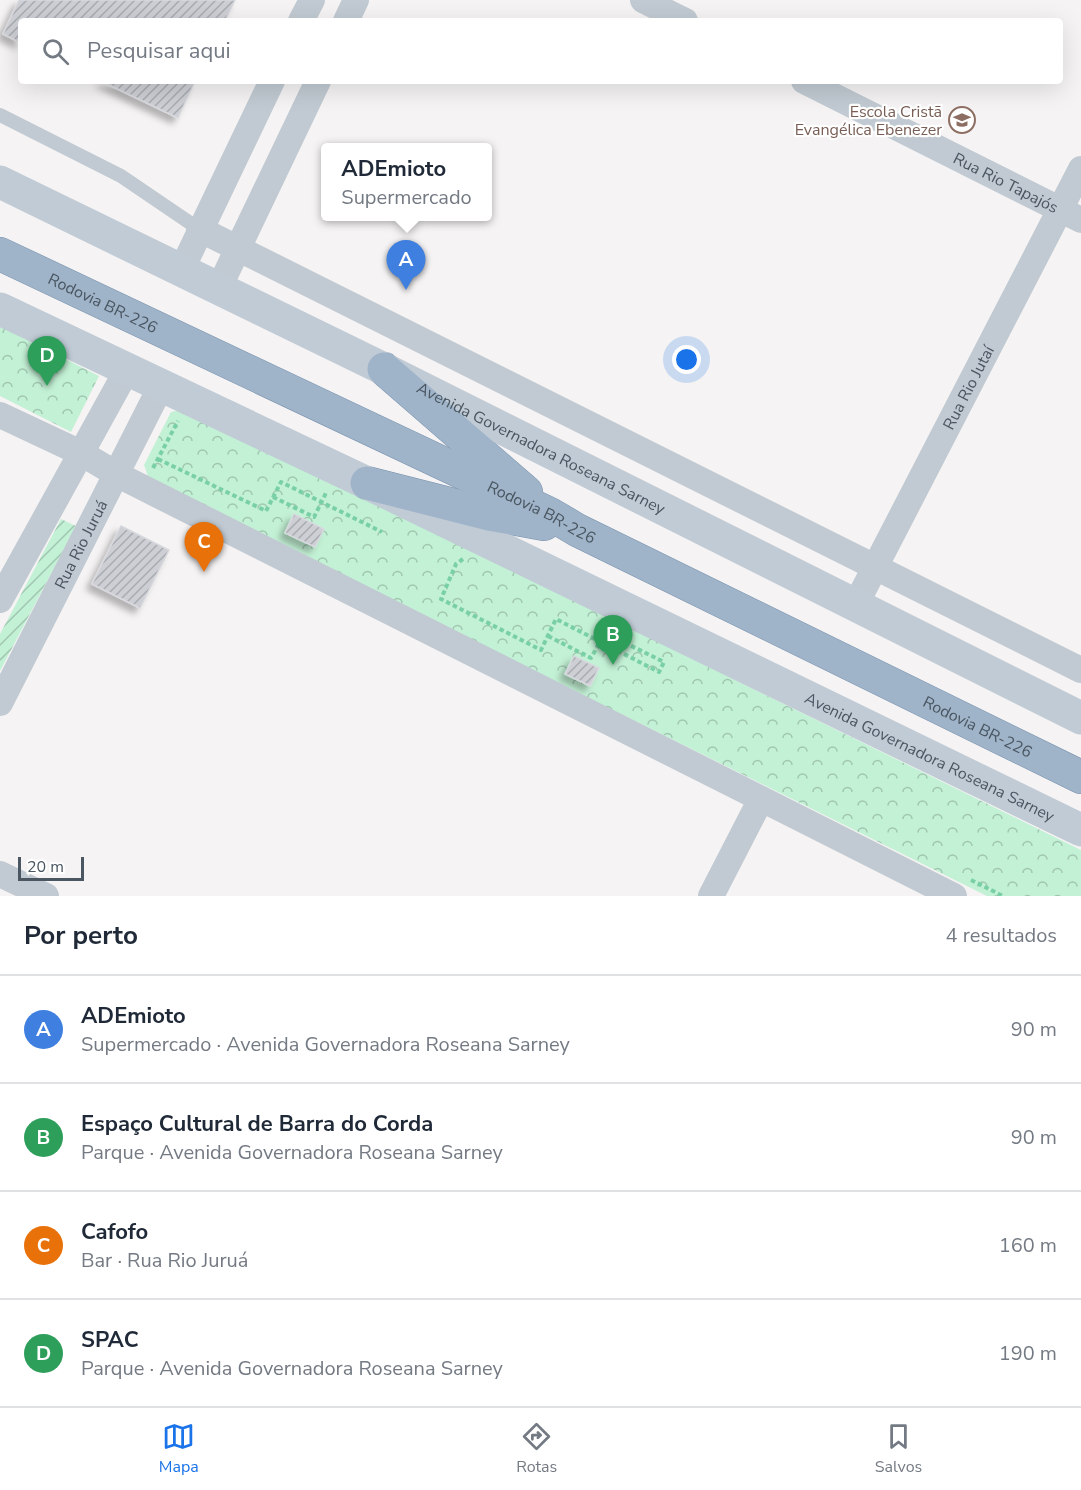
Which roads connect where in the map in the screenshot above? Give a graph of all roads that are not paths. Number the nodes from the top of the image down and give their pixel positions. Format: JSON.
{"nodes":[{"id":1,"x":312,"y":0,"type":"edge"},
{"id":2,"x":356,"y":0,"type":"edge"},
{"id":3,"x":643,"y":0,"type":"edge"},
{"id":4,"x":303,"y":18,"type":"edge"},
{"id":5,"x":347,"y":18,"type":"edge"},
{"id":6,"x":679,"y":18,"type":"edge"},
{"id":7,"x":271,"y":84,"type":"edge"},
{"id":8,"x":317,"y":84,"type":"edge"},
{"id":9,"x":810,"y":84,"type":"edge"},
{"id":10,"x":0,"y":114,"type":"edge"},
{"id":11,"x":1081,"y":169,"type":"edge"},
{"id":12,"x":0,"y":182,"type":"edge"},
{"id":13,"x":1071,"y":215,"type":"edge"},
{"id":14,"x":200,"y":229,"type":"junction"},
{"id":15,"x":239,"y":248,"type":"junction"},
{"id":16,"x":0,"y":254,"type":"edge"},
{"id":17,"x":181,"y":271,"type":"junction"},
{"id":18,"x":218,"y":290,"type":"junction"},
{"id":19,"x":0,"y":309,"type":"edge"},
{"id":20,"x":384,"y":369,"type":"junction"},
{"id":21,"x":127,"y":370,"type":"junction"},
{"id":22,"x":161,"y":386,"type":"junction"},
{"id":23,"x":0,"y":415,"type":"edge"},
{"id":24,"x":81,"y":453,"type":"junction"},
{"id":25,"x":118,"y":475,"type":"junction"},
{"id":26,"x":368,"y":483,"type":"junction"},
{"id":27,"x":563,"y":522,"type":"junction"},
{"id":28,"x":876,"y":568,"type":"junction"},
{"id":29,"x":0,"y":600,"type":"edge"},
{"id":30,"x":855,"y":606,"type":"junction"},
{"id":31,"x":1081,"y":670,"type":"edge"},
{"id":32,"x":0,"y":703,"type":"edge"},
{"id":33,"x":1081,"y":718,"type":"edge"},
{"id":34,"x":1081,"y":777,"type":"edge"},
{"id":35,"x":761,"y":799,"type":"junction"},
{"id":36,"x":1081,"y":830,"type":"edge"},
{"id":37,"x":0,"y":874,"type":"edge"},
{"id":38,"x":46,"y":896,"type":"edge"},
{"id":39,"x":711,"y":896,"type":"edge"},
{"id":40,"x":954,"y":896,"type":"edge"}],
"edges":[{"from":1,"to":4,"type":"street"},
{"from":2,"to":5,"type":"street"},
{"from":3,"to":6,"type":"street"},
{"from":7,"to":14,"type":"street"},
{"from":8,"to":15,"type":"street"},
{"from":9,"to":13,"type":"street","name":"Rua Rio Tapajós"},
{"from":10,"to":14,"type":"lane"},
{"from":11,"to":13,"type":"street","name":"Rua Rio Jutaí"},
{"from":12,"to":17,"type":"main road","name":"Avenida Governadora Roseana Sarney"},
{"from":13,"to":28,"type":"street","name":"Rua Rio Jutaí"},
{"from":14,"to":15,"type":"street"},
{"from":14,"to":17,"type":"street"},
{"from":15,"to":18,"type":"street"},
{"from":15,"to":28,"type":"street"},
{"from":16,"to":27,"type":"highway","name":"Rodovia BR-226"},
{"from":17,"to":18,"type":"main road","name":"Avenida Governadora Roseana Sarney"},
{"from":18,"to":20,"type":"main road","name":"Avenida Governadora Roseana Sarney"},
{"from":19,"to":21,"type":"main road","name":"Avenida Governadora Roseana Sarney"},
{"from":20,"to":27,"type":"highway"},
{"from":20,"to":30,"type":"main road","name":"Avenida Governadora Roseana Sarney"},
{"from":21,"to":22,"type":"main road","name":"Avenida Governadora Roseana Sarney"},
{"from":21,"to":24,"type":"street"},
{"from":22,"to":25,"type":"street","name":"Rua Rio Juruá"},
{"from":22,"to":26,"type":"main road","name":"Avenida Governadora Roseana Sarney"},
{"from":23,"to":24,"type":"street"},
{"from":24,"to":25,"type":"street"},
{"from":24,"to":29,"type":"street"},
{"from":25,"to":32,"type":"street","name":"Rua Rio Juruá"},
{"from":25,"to":35,"type":"street"},
{"from":26,"to":27,"type":"highway"},
{"from":26,"to":36,"type":"main road","name":"Avenida Governadora Roseana Sarney"},
{"from":27,"to":34,"type":"highway","name":"Rodovia BR-226"},
{"from":28,"to":30,"type":"street","name":"Rua Rio Jutaí"},
{"from":28,"to":31,"type":"street"},
{"from":30,"to":33,"type":"main road","name":"Avenida Governadora Roseana Sarney"},
{"from":35,"to":39,"type":"street"},
{"from":35,"to":40,"type":"street"},
{"from":37,"to":38,"type":"street"}]}
